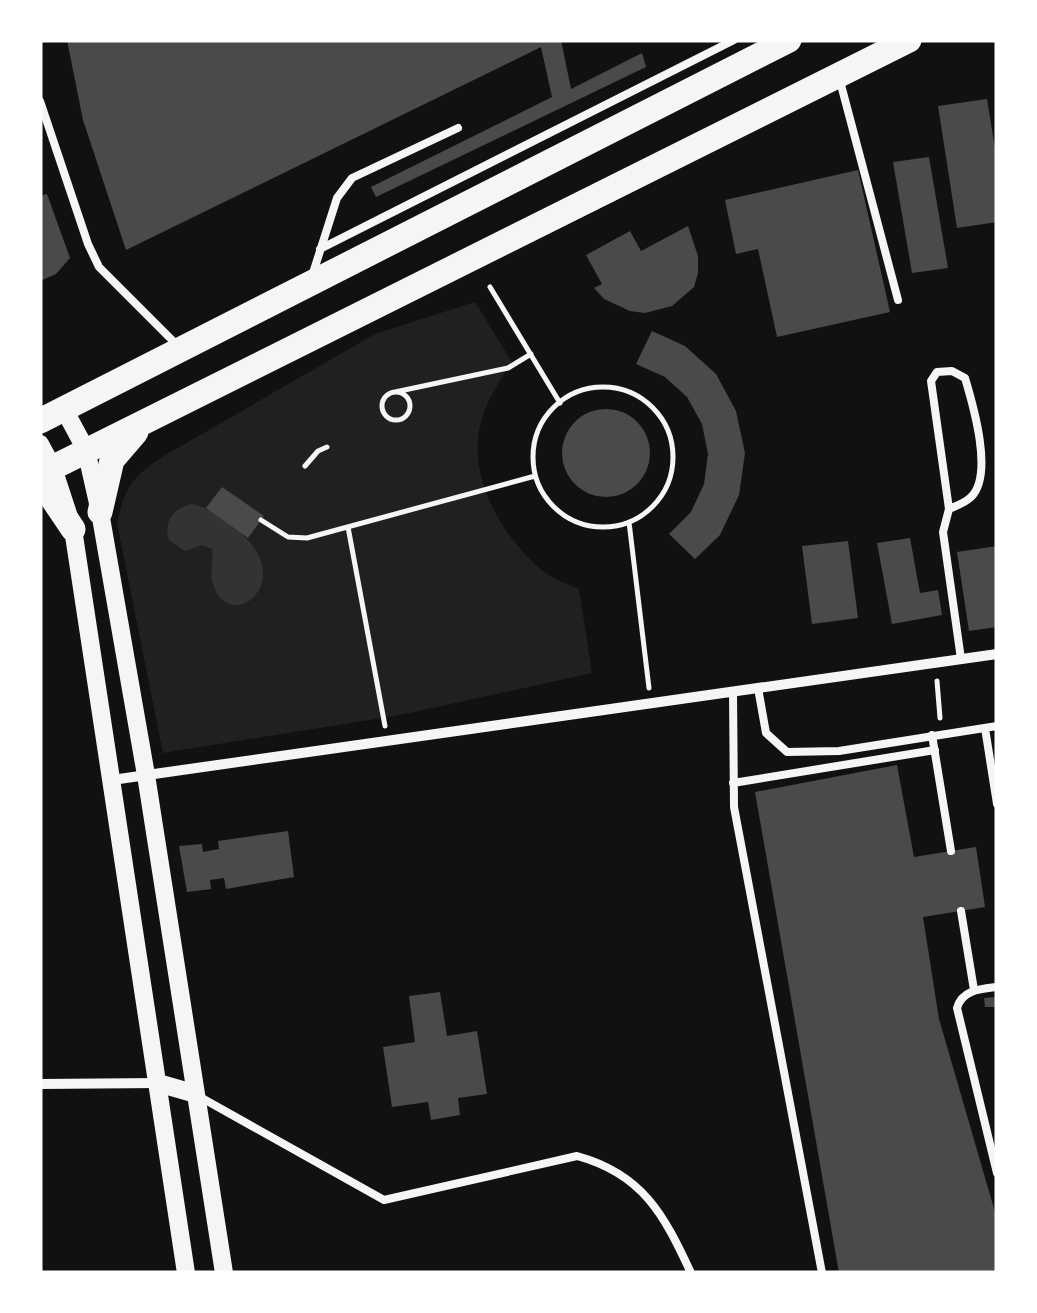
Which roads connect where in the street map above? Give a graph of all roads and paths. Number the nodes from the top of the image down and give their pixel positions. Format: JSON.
{"nodes":[{"id":1,"x":734,"y":40,"type":"edge"},
{"id":2,"x":790,"y":40,"type":"edge"},
{"id":3,"x":910,"y":40,"type":"edge"},
{"id":4,"x":838,"y":76,"type":"junction"},
{"id":5,"x":40,"y":101,"type":"edge"},
{"id":6,"x":458,"y":128,"type":"dead end"},
{"id":7,"x":320,"y":249,"type":"junction"},
{"id":8,"x":308,"y":286,"type":"junction"},
{"id":9,"x":490,"y":287,"type":"dead end"},
{"id":10,"x":898,"y":300,"type":"dead end"},
{"id":11,"x":183,"y":350,"type":"junction"},
{"id":12,"x":531,"y":354,"type":"junction"},
{"id":13,"x":395,"y":392,"type":"junction"},
{"id":14,"x":560,"y":403,"type":"junction"},
{"id":15,"x":64,"y":411,"type":"junction"},
{"id":16,"x":151,"y":418,"type":"junction"},
{"id":17,"x":40,"y":421,"type":"edge"},
{"id":18,"x":40,"y":444,"type":"edge"},
{"id":19,"x":327,"y":448,"type":"dead end"},
{"id":20,"x":86,"y":450,"type":"junction"},
{"id":21,"x":304,"y":466,"type":"dead end"},
{"id":22,"x":536,"y":476,"type":"junction"},
{"id":23,"x":44,"y":477,"type":"edge"},
{"id":24,"x":949,"y":509,"type":"junction"},
{"id":25,"x":100,"y":512,"type":"junction"},
{"id":26,"x":261,"y":520,"type":"dead end"},
{"id":27,"x":629,"y":522,"type":"junction"},
{"id":28,"x":348,"y":527,"type":"junction"},
{"id":29,"x":73,"y":529,"type":"joint"},
{"id":30,"x":997,"y":654,"type":"edge"},
{"id":31,"x":962,"y":659,"type":"junction"},
{"id":32,"x":936,"y":663,"type":"junction"},
{"id":33,"x":758,"y":688,"type":"junction"},
{"id":34,"x":734,"y":692,"type":"junction"},
{"id":35,"x":651,"y":703,"type":"junction"},
{"id":36,"x":944,"y":718,"type":"dead end"},
{"id":37,"x":997,"y":726,"type":"edge"},
{"id":38,"x":985,"y":728,"type":"junction"},
{"id":39,"x":932,"y":735,"type":"junction"},
{"id":40,"x":387,"y":741,"type":"junction"},
{"id":41,"x":935,"y":750,"type":"junction"},
{"id":42,"x":146,"y":775,"type":"junction"},
{"id":43,"x":112,"y":780,"type":"junction"},
{"id":44,"x":733,"y":783,"type":"junction"},
{"id":45,"x":997,"y":804,"type":"edge"},
{"id":46,"x":950,"y":851,"type":"dead end"},
{"id":47,"x":961,"y":911,"type":"dead end"},
{"id":48,"x":997,"y":987,"type":"edge"},
{"id":49,"x":974,"y":990,"type":"junction"},
{"id":50,"x":158,"y":1083,"type":"junction"},
{"id":51,"x":40,"y":1084,"type":"edge"},
{"id":52,"x":196,"y":1094,"type":"junction"},
{"id":53,"x":997,"y":1173,"type":"edge"},
{"id":54,"x":186,"y":1273,"type":"edge"},
{"id":55,"x":224,"y":1273,"type":"edge"},
{"id":56,"x":691,"y":1273,"type":"edge"},
{"id":57,"x":822,"y":1273,"type":"edge"}],
"edges":[{"from":1,"to":7,"type":"lane"},
{"from":2,"to":8,"type":"main road"},
{"from":3,"to":4,"type":"main road"},
{"from":4,"to":10,"type":"lane"},
{"from":4,"to":16,"type":"main road"},
{"from":5,"to":11,"type":"lane"},
{"from":6,"to":7,"type":"lane"},
{"from":7,"to":8,"type":"lane"},
{"from":8,"to":11,"type":"main road"},
{"from":9,"to":12,"type":"path"},
{"from":11,"to":15,"type":"main road"},
{"from":12,"to":13,"type":"path"},
{"from":12,"to":14,"type":"path"},
{"from":13,"to":13,"type":"path"},
{"from":14,"to":22,"type":"path"},
{"from":14,"to":27,"type":"path"},
{"from":15,"to":17,"type":"main road"},
{"from":15,"to":20,"type":"street"},
{"from":16,"to":20,"type":"main road"},
{"from":16,"to":25,"type":"main road"},
{"from":18,"to":23,"type":"street"},
{"from":19,"to":21,"type":"path"},
{"from":20,"to":23,"type":"main road"},
{"from":20,"to":25,"type":"street"},
{"from":22,"to":27,"type":"path"},
{"from":22,"to":28,"type":"path"},
{"from":23,"to":29,"type":"main road"},
{"from":24,"to":24,"type":"lane"},
{"from":24,"to":31,"type":"lane"},
{"from":25,"to":42,"type":"street"},
{"from":26,"to":28,"type":"path"},
{"from":27,"to":35,"type":"path"},
{"from":28,"to":40,"type":"path"},
{"from":29,"to":43,"type":"street"},
{"from":30,"to":31,"type":"street"},
{"from":31,"to":32,"type":"street"},
{"from":32,"to":33,"type":"street"},
{"from":32,"to":36,"type":"path"},
{"from":33,"to":34,"type":"street"},
{"from":33,"to":39,"type":"lane"},
{"from":34,"to":35,"type":"street"},
{"from":34,"to":44,"type":"lane"},
{"from":35,"to":40,"type":"street"},
{"from":37,"to":38,"type":"lane"},
{"from":38,"to":39,"type":"lane"},
{"from":38,"to":45,"type":"lane"},
{"from":39,"to":41,"type":"lane"},
{"from":40,"to":42,"type":"street"},
{"from":41,"to":44,"type":"lane"},
{"from":41,"to":46,"type":"lane"},
{"from":42,"to":43,"type":"street"},
{"from":42,"to":52,"type":"street"},
{"from":43,"to":50,"type":"street"},
{"from":44,"to":57,"type":"lane"},
{"from":47,"to":49,"type":"lane"},
{"from":48,"to":49,"type":"lane"},
{"from":49,"to":53,"type":"lane"},
{"from":50,"to":51,"type":"street"},
{"from":50,"to":52,"type":"street"},
{"from":50,"to":54,"type":"street"},
{"from":52,"to":55,"type":"street"},
{"from":52,"to":56,"type":"lane"}]}
